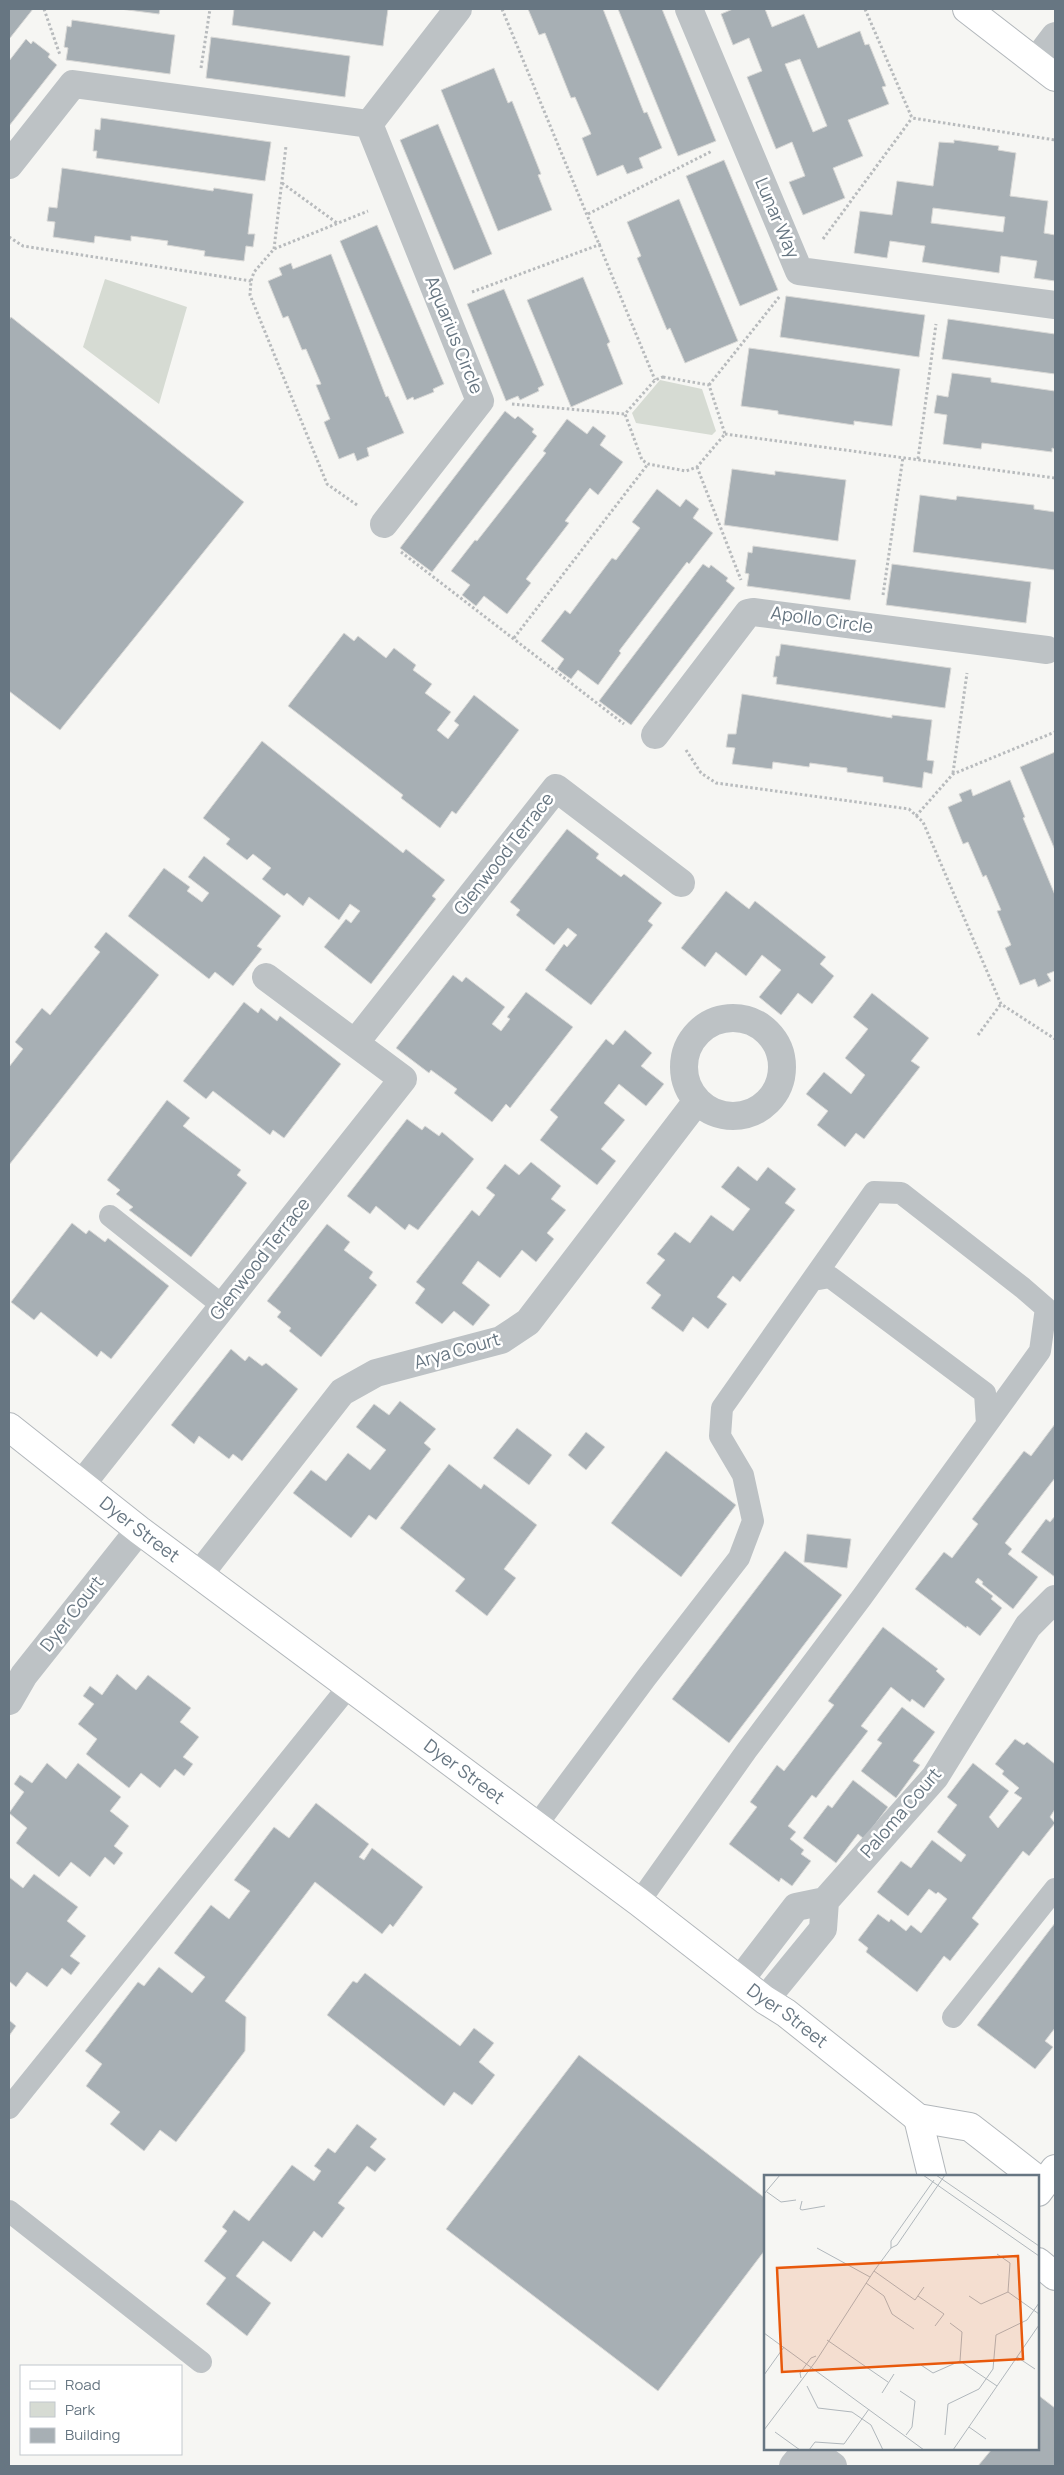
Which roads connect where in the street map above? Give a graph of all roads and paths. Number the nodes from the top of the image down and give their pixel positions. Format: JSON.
{"nodes":[{"id":1,"x":44,"y":9,"type":"edge"},
{"id":2,"x":210,"y":9,"type":"edge"},
{"id":3,"x":458,"y":9,"type":"edge"},
{"id":4,"x":502,"y":9,"type":"edge"},
{"id":5,"x":689,"y":9,"type":"edge"},
{"id":6,"x":865,"y":9,"type":"edge"},
{"id":7,"x":968,"y":9,"type":"edge"},
{"id":8,"x":1055,"y":36,"type":"edge"},
{"id":9,"x":1046,"y":69,"type":"edge"},
{"id":10,"x":70,"y":86,"type":"junction"},
{"id":11,"x":196,"y":101,"type":"junction"},
{"id":12,"x":290,"y":114,"type":"junction"},
{"id":13,"x":369,"y":124,"type":"junction"},
{"id":14,"x":742,"y":135,"type":"junction"},
{"id":15,"x":1055,"y":140,"type":"edge"},
{"id":16,"x":9,"y":165,"type":"edge"},
{"id":17,"x":282,"y":183,"type":"junction"},
{"id":18,"x":588,"y":214,"type":"junction"},
{"id":19,"x":337,"y":223,"type":"dead end"},
{"id":20,"x":9,"y":238,"type":"edge"},
{"id":21,"x":601,"y":244,"type":"junction"},
{"id":22,"x":274,"y":250,"type":"dead end"},
{"id":23,"x":251,"y":281,"type":"dead end"},
{"id":24,"x":940,"y":289,"type":"junction"},
{"id":25,"x":441,"y":304,"type":"junction"},
{"id":26,"x":1055,"y":304,"type":"edge"},
{"id":27,"x":656,"y":380,"type":"junction"},
{"id":28,"x":480,"y":401,"type":"junction"},
{"id":29,"x":626,"y":414,"type":"junction"},
{"id":30,"x":725,"y":434,"type":"junction"},
{"id":31,"x":903,"y":458,"type":"junction"},
{"id":32,"x":918,"y":459,"type":"junction"},
{"id":33,"x":648,"y":464,"type":"junction"},
{"id":34,"x":697,"y":467,"type":"junction"},
{"id":35,"x":1055,"y":478,"type":"edge"},
{"id":36,"x":384,"y":524,"type":"dead end"},
{"id":37,"x":748,"y":613,"type":"junction"},
{"id":38,"x":878,"y":628,"type":"junction"},
{"id":39,"x":514,"y":638,"type":"dead end"},
{"id":40,"x":971,"y":640,"type":"junction"},
{"id":41,"x":1053,"y":653,"type":"edge"},
{"id":42,"x":661,"y":728,"type":"joint"},
{"id":43,"x":1055,"y":732,"type":"edge"},
{"id":44,"x":953,"y":774,"type":"junction"},
{"id":45,"x":916,"y":816,"type":"junction"},
{"id":46,"x":680,"y":883,"type":"dead end"},
{"id":47,"x":266,"y":977,"type":"dead end"},
{"id":48,"x":1001,"y":1004,"type":"junction"},
{"id":49,"x":978,"y":1035,"type":"dead end"},
{"id":50,"x":1055,"y":1039,"type":"edge"},
{"id":51,"x":355,"y":1043,"type":"junction"},
{"id":52,"x":697,"y":1101,"type":"dead end"},
{"id":53,"x":110,"y":1216,"type":"dead end"},
{"id":54,"x":813,"y":1280,"type":"junction"},
{"id":55,"x":223,"y":1306,"type":"junction"},
{"id":56,"x":987,"y":1424,"type":"junction"},
{"id":57,"x":9,"y":1427,"type":"edge"},
{"id":58,"x":80,"y":1485,"type":"junction"},
{"id":59,"x":139,"y":1530,"type":"junction"},
{"id":60,"x":199,"y":1575,"type":"junction"},
{"id":61,"x":1055,"y":1599,"type":"edge"},
{"id":62,"x":349,"y":1686,"type":"junction"},
{"id":63,"x":9,"y":1701,"type":"edge"},
{"id":64,"x":536,"y":1826,"type":"junction"},
{"id":65,"x":1055,"y":1889,"type":"edge"},
{"id":66,"x":825,"y":1900,"type":"junction"},
{"id":67,"x":639,"y":1902,"type":"junction"},
{"id":68,"x":740,"y":1980,"type":"junction"},
{"id":69,"x":766,"y":2000,"type":"junction"},
{"id":70,"x":953,"y":2017,"type":"dead end"},
{"id":71,"x":9,"y":2108,"type":"edge"},
{"id":72,"x":918,"y":2118,"type":"junction"},
{"id":73,"x":932,"y":2175,"type":"edge"},
{"id":74,"x":1033,"y":2175,"type":"edge"},
{"id":75,"x":9,"y":2211,"type":"edge"},
{"id":76,"x":1039,"y":2263,"type":"edge"},
{"id":77,"x":1055,"y":2276,"type":"edge"},
{"id":78,"x":201,"y":2362,"type":"dead end"},
{"id":79,"x":808,"y":2450,"type":"edge"},
{"id":80,"x":810,"y":2450,"type":"edge"},
{"id":81,"x":793,"y":2466,"type":"edge"},
{"id":82,"x":833,"y":2466,"type":"edge"}],
"edges":[{"from":1,"to":10,"type":"path"},
{"from":2,"to":11,"type":"path"},
{"from":3,"to":13,"type":"street"},
{"from":4,"to":18,"type":"path"},
{"from":5,"to":14,"type":"street","name":"Lunar Way"},
{"from":6,"to":15,"type":"path"},
{"from":7,"to":9,"type":"main road"},
{"from":8,"to":9,"type":"street"},
{"from":10,"to":11,"type":"street"},
{"from":10,"to":16,"type":"street"},
{"from":11,"to":12,"type":"street"},
{"from":12,"to":13,"type":"street"},
{"from":12,"to":17,"type":"path"},
{"from":13,"to":25,"type":"street","name":"Aquarius Circle"},
{"from":14,"to":18,"type":"path"},
{"from":14,"to":24,"type":"street","name":"Lunar Way"},
{"from":17,"to":19,"type":"path"},
{"from":17,"to":22,"type":"path"},
{"from":18,"to":21,"type":"path"},
{"from":20,"to":23,"type":"path"},
{"from":21,"to":25,"type":"path"},
{"from":21,"to":27,"type":"path"},
{"from":24,"to":26,"type":"street","name":"Lunar Way"},
{"from":24,"to":32,"type":"path"},
{"from":25,"to":28,"type":"street","name":"Aquarius Circle"},
{"from":27,"to":29,"type":"path"},
{"from":27,"to":30,"type":"path"},
{"from":28,"to":29,"type":"path"},
{"from":28,"to":36,"type":"street","name":"Aquarius Circle"},
{"from":29,"to":33,"type":"path"},
{"from":30,"to":31,"type":"path"},
{"from":30,"to":34,"type":"path"},
{"from":31,"to":32,"type":"path"},
{"from":31,"to":38,"type":"path"},
{"from":32,"to":35,"type":"path"},
{"from":33,"to":34,"type":"path"},
{"from":33,"to":39,"type":"path"},
{"from":34,"to":37,"type":"path"},
{"from":37,"to":38,"type":"street","name":"Apollo Circle"},
{"from":37,"to":42,"type":"street","name":"Apollo Circle"},
{"from":38,"to":40,"type":"street","name":"Apollo Circle"},
{"from":40,"to":41,"type":"street","name":"Apollo Circle"},
{"from":40,"to":44,"type":"path"},
{"from":42,"to":45,"type":"path"},
{"from":43,"to":44,"type":"path"},
{"from":44,"to":45,"type":"path"},
{"from":45,"to":48,"type":"path"},
{"from":46,"to":51,"type":"street","name":"Glenwood Terrace"},
{"from":47,"to":51,"type":"street","name":"Glenwood Terrace"},
{"from":48,"to":49,"type":"path"},
{"from":48,"to":50,"type":"path"},
{"from":51,"to":55,"type":"street","name":"Glenwood Terrace"},
{"from":52,"to":60,"type":"street","name":"Arya Court"},
{"from":53,"to":55,"type":"lane"},
{"from":54,"to":56,"type":"lane"},
{"from":54,"to":56,"type":"lane"},
{"from":54,"to":64,"type":"lane"},
{"from":55,"to":58,"type":"street","name":"Glenwood Terrace"},
{"from":56,"to":67,"type":"lane"},
{"from":57,"to":58,"type":"main road","name":"Dyer Street"},
{"from":58,"to":59,"type":"main road","name":"Dyer Street"},
{"from":59,"to":60,"type":"main road","name":"Dyer Street"},
{"from":59,"to":63,"type":"street","name":"Dyer Court"},
{"from":60,"to":62,"type":"main road","name":"Dyer Street"},
{"from":61,"to":66,"type":"street","name":"Paloma Court"},
{"from":62,"to":64,"type":"main road","name":"Dyer Street"},
{"from":62,"to":71,"type":"lane"},
{"from":64,"to":67,"type":"main road","name":"Dyer Street"},
{"from":65,"to":70,"type":"lane"},
{"from":66,"to":68,"type":"street"},
{"from":66,"to":69,"type":"street"},
{"from":67,"to":68,"type":"main road","name":"Dyer Street"},
{"from":68,"to":69,"type":"main road","name":"Dyer Street"},
{"from":69,"to":72,"type":"main road","name":"Dyer Street"},
{"from":72,"to":73,"type":"main road"},
{"from":72,"to":74,"type":"main road","name":"Dyer Street"},
{"from":75,"to":78,"type":"lane"},
{"from":76,"to":77,"type":"main road"},
{"from":79,"to":81,"type":"street"},
{"from":80,"to":82,"type":"street"}]}
